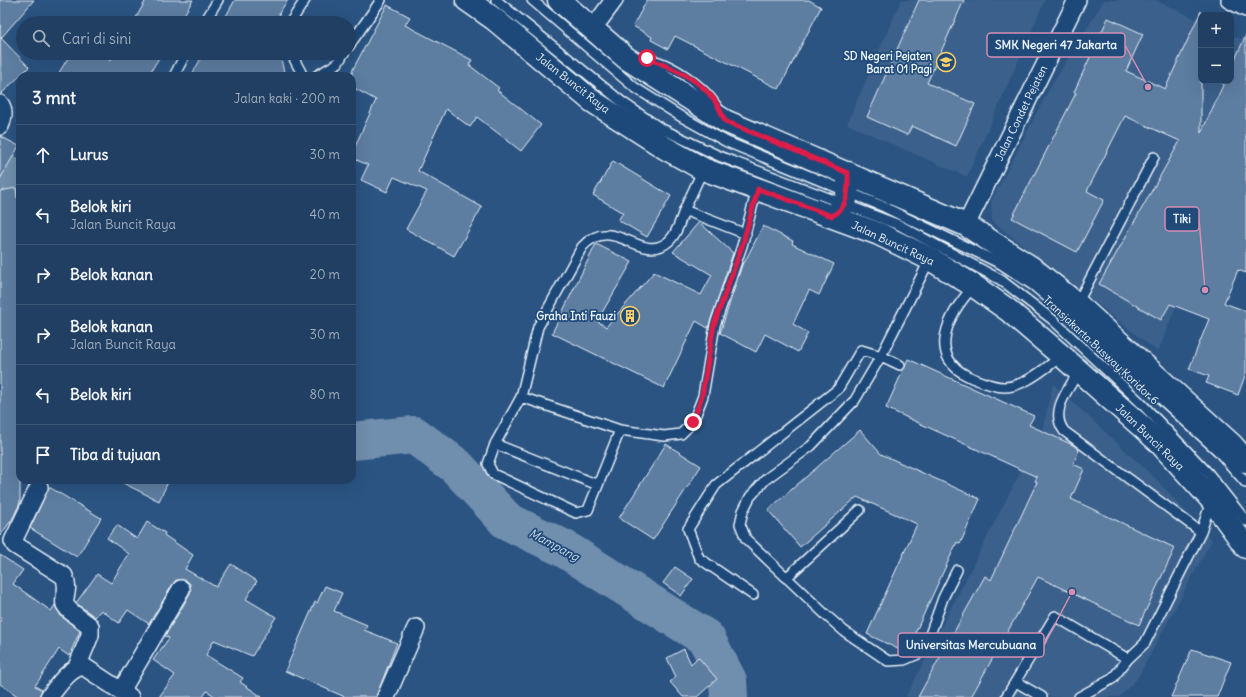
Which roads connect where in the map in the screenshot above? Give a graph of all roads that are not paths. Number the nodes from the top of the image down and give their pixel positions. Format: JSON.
{"nodes":[{"id":1,"x":218,"y":0,"type":"edge"},
{"id":2,"x":305,"y":0,"type":"edge"},
{"id":3,"x":381,"y":0,"type":"edge"},
{"id":4,"x":467,"y":0,"type":"edge"},
{"id":5,"x":496,"y":0,"type":"edge"},
{"id":6,"x":532,"y":0,"type":"edge"},
{"id":7,"x":559,"y":0,"type":"edge"},
{"id":8,"x":614,"y":0,"type":"edge"},
{"id":9,"x":1077,"y":0,"type":"edge"},
{"id":10,"x":1230,"y":0,"type":"edge"},
{"id":11,"x":1246,"y":8,"type":"edge"},
{"id":12,"x":208,"y":16,"type":"edge"},
{"id":13,"x":295,"y":16,"type":"edge"},
{"id":14,"x":591,"y":28,"type":"junction"},
{"id":15,"x":356,"y":36,"type":"edge"},
{"id":16,"x":182,"y":60,"type":"edge"},
{"id":17,"x":295,"y":60,"type":"edge"},
{"id":18,"x":340,"y":60,"type":"edge"},
{"id":19,"x":176,"y":72,"type":"edge"},
{"id":20,"x":301,"y":72,"type":"edge"},
{"id":21,"x":323,"y":72,"type":"edge"},
{"id":22,"x":0,"y":104,"type":"edge"},
{"id":23,"x":0,"y":126,"type":"edge"},
{"id":24,"x":1154,"y":157,"type":"dead end"},
{"id":25,"x":703,"y":168,"type":"junction"},
{"id":26,"x":758,"y":189,"type":"junction"},
{"id":27,"x":844,"y":196,"type":"junction"},
{"id":28,"x":684,"y":210,"type":"junction"},
{"id":29,"x":966,"y":225,"type":"junction"},
{"id":30,"x":746,"y":234,"type":"junction"},
{"id":31,"x":930,"y":259,"type":"junction"},
{"id":32,"x":974,"y":286,"type":"junction"},
{"id":33,"x":1077,"y":304,"type":"junction"},
{"id":34,"x":881,"y":356,"type":"junction"},
{"id":35,"x":1062,"y":356,"type":"junction"},
{"id":36,"x":900,"y":365,"type":"dead end"},
{"id":37,"x":1079,"y":371,"type":"junction"},
{"id":38,"x":521,"y":397,"type":"junction"},
{"id":39,"x":620,"y":430,"type":"junction"},
{"id":40,"x":495,"y":444,"type":"junction"},
{"id":41,"x":1246,"y":461,"type":"edge"},
{"id":42,"x":1246,"y":483,"type":"edge"},
{"id":43,"x":598,"y":485,"type":"junction"},
{"id":44,"x":39,"y":486,"type":"dead end"},
{"id":45,"x":1211,"y":499,"type":"junction"},
{"id":46,"x":860,"y":510,"type":"dead end"},
{"id":47,"x":1246,"y":521,"type":"edge"},
{"id":48,"x":1201,"y":532,"type":"junction"},
{"id":49,"x":1246,"y":547,"type":"edge"},
{"id":50,"x":957,"y":570,"type":"dead end"},
{"id":51,"x":786,"y":578,"type":"junction"},
{"id":52,"x":181,"y":588,"type":"dead end"},
{"id":53,"x":753,"y":595,"type":"dead end"},
{"id":54,"x":416,"y":628,"type":"dead end"},
{"id":55,"x":1128,"y":659,"type":"junction"},
{"id":56,"x":77,"y":667,"type":"junction"},
{"id":57,"x":1016,"y":682,"type":"junction"},
{"id":58,"x":126,"y":694,"type":"edge"},
{"id":59,"x":49,"y":697,"type":"edge"},
{"id":60,"x":386,"y":697,"type":"edge"},
{"id":61,"x":1006,"y":697,"type":"edge"},
{"id":62,"x":1042,"y":697,"type":"edge"},
{"id":63,"x":1079,"y":697,"type":"edge"}],
"edges":[{"from":1,"to":12,"type":"lane"},
{"from":2,"to":13,"type":"lane"},
{"from":3,"to":15,"type":"lane"},
{"from":4,"to":25,"type":"main road","name":"Jalan Buncit Raya"},
{"from":5,"to":27,"type":"lane","name":"Transjakarta Busway Koridor 6"},
{"from":6,"to":27,"type":"lane","name":"Transjakarta Busway Koridor 6"},
{"from":7,"to":14,"type":"main road","name":"Jalan Buncit Raya"},
{"from":8,"to":14,"type":"street"},
{"from":9,"to":29,"type":"street","name":"Jalan Condet Pejaten"},
{"from":10,"to":11,"type":"street"},
{"from":14,"to":27,"type":"main road","name":"Jalan Buncit Raya"},
{"from":16,"to":19,"type":"lane"},
{"from":17,"to":20,"type":"lane"},
{"from":18,"to":21,"type":"lane"},
{"from":22,"to":23,"type":"street"},
{"from":24,"to":33,"type":"lane"},
{"from":25,"to":26,"type":"main road","name":"Jalan Buncit Raya"},
{"from":25,"to":28,"type":"lane"},
{"from":26,"to":27,"type":"main road","name":"Jalan Buncit Raya"},
{"from":26,"to":30,"type":"lane"},
{"from":27,"to":29,"type":"main road","name":"Jalan Buncit Raya"},
{"from":27,"to":31,"type":"main road","name":"Jalan Buncit Raya"},
{"from":27,"to":42,"type":"lane","name":"Transjakarta Busway Koridor 6"},
{"from":27,"to":47,"type":"lane","name":"Transjakarta Busway Koridor 6"},
{"from":28,"to":30,"type":"lane"},
{"from":28,"to":38,"type":"lane"},
{"from":29,"to":33,"type":"main road","name":"Jalan Buncit Raya"},
{"from":30,"to":39,"type":"lane"},
{"from":31,"to":32,"type":"main road","name":"Jalan Buncit Raya"},
{"from":31,"to":34,"type":"lane"},
{"from":32,"to":35,"type":"main road","name":"Jalan Buncit Raya"},
{"from":32,"to":35,"type":"lane"},
{"from":33,"to":41,"type":"main road","name":"Jalan Buncit Raya"},
{"from":34,"to":36,"type":"lane"},
{"from":34,"to":51,"type":"lane"},
{"from":34,"to":53,"type":"lane"},
{"from":35,"to":37,"type":"main road","name":"Jalan Buncit Raya"},
{"from":37,"to":45,"type":"main road","name":"Jalan Buncit Raya"},
{"from":37,"to":48,"type":"lane"},
{"from":38,"to":39,"type":"lane"},
{"from":38,"to":40,"type":"lane"},
{"from":39,"to":43,"type":"lane"},
{"from":40,"to":43,"type":"lane"},
{"from":40,"to":43,"type":"lane"},
{"from":44,"to":56,"type":"street"},
{"from":45,"to":48,"type":"lane"},
{"from":45,"to":49,"type":"main road","name":"Jalan Buncit Raya"},
{"from":46,"to":51,"type":"lane"},
{"from":48,"to":55,"type":"lane"},
{"from":50,"to":51,"type":"lane"},
{"from":52,"to":58,"type":"street"},
{"from":54,"to":60,"type":"street"},
{"from":55,"to":57,"type":"lane"},
{"from":55,"to":63,"type":"lane"},
{"from":56,"to":58,"type":"street"},
{"from":56,"to":59,"type":"street"},
{"from":57,"to":61,"type":"lane"},
{"from":57,"to":62,"type":"lane"}]}
